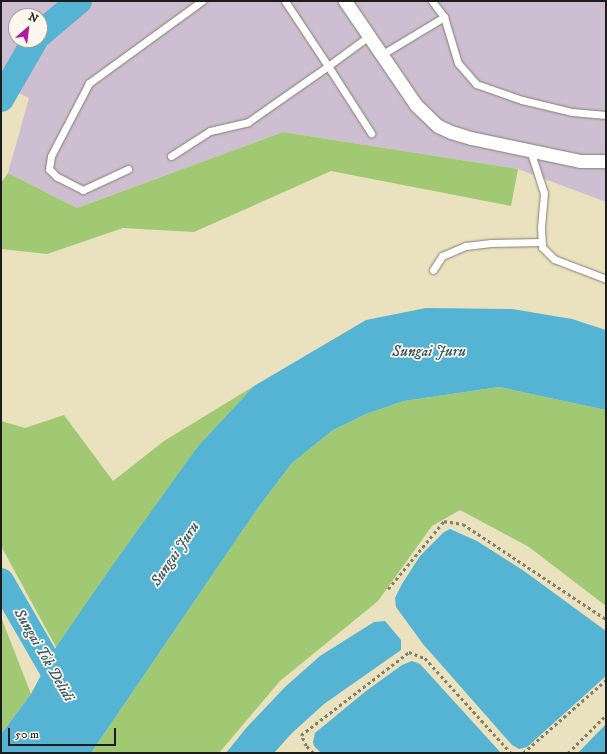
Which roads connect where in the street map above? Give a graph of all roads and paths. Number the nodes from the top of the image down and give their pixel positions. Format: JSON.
{"nodes":[{"id":1,"x":202,"y":1,"type":"edge"},
{"id":2,"x":285,"y":1,"type":"edge"},
{"id":3,"x":345,"y":1,"type":"edge"},
{"id":4,"x":432,"y":1,"type":"edge"},
{"id":5,"x":444,"y":17,"type":"junction"},
{"id":6,"x":369,"y":36,"type":"junction"},
{"id":7,"x":381,"y":54,"type":"junction"},
{"id":8,"x":328,"y":66,"type":"junction"},
{"id":9,"x":606,"y":116,"type":"edge"},
{"id":10,"x":371,"y":133,"type":"dead end"},
{"id":11,"x":530,"y":150,"type":"junction"},
{"id":12,"x":171,"y":156,"type":"dead end"},
{"id":13,"x":606,"y":161,"type":"edge"},
{"id":14,"x":128,"y":169,"type":"dead end"},
{"id":15,"x":541,"y":242,"type":"junction"},
{"id":16,"x":433,"y":270,"type":"dead end"},
{"id":17,"x":606,"y":279,"type":"edge"},
{"id":18,"x":388,"y":589,"type":"dead end"},
{"id":19,"x":606,"y":619,"type":"edge"},
{"id":20,"x":606,"y":680,"type":"edge"},
{"id":21,"x":606,"y":715,"type":"edge"},
{"id":22,"x":312,"y":753,"type":"edge"},
{"id":23,"x":511,"y":753,"type":"edge"},
{"id":24,"x":524,"y":753,"type":"edge"},
{"id":25,"x":568,"y":753,"type":"edge"}],
"edges":[{"from":1,"to":14,"type":"lane"},
{"from":2,"to":8,"type":"lane"},
{"from":3,"to":6,"type":"street"},
{"from":4,"to":5,"type":"lane"},
{"from":5,"to":7,"type":"lane"},
{"from":5,"to":9,"type":"lane"},
{"from":6,"to":7,"type":"street"},
{"from":6,"to":8,"type":"lane"},
{"from":7,"to":11,"type":"street"},
{"from":8,"to":10,"type":"lane"},
{"from":8,"to":12,"type":"lane"},
{"from":11,"to":13,"type":"street"},
{"from":11,"to":15,"type":"lane"},
{"from":15,"to":16,"type":"lane"},
{"from":15,"to":17,"type":"lane"},
{"from":18,"to":19,"type":"path"},
{"from":20,"to":24,"type":"path"},
{"from":21,"to":25,"type":"path"},
{"from":22,"to":23,"type":"path"}]}
